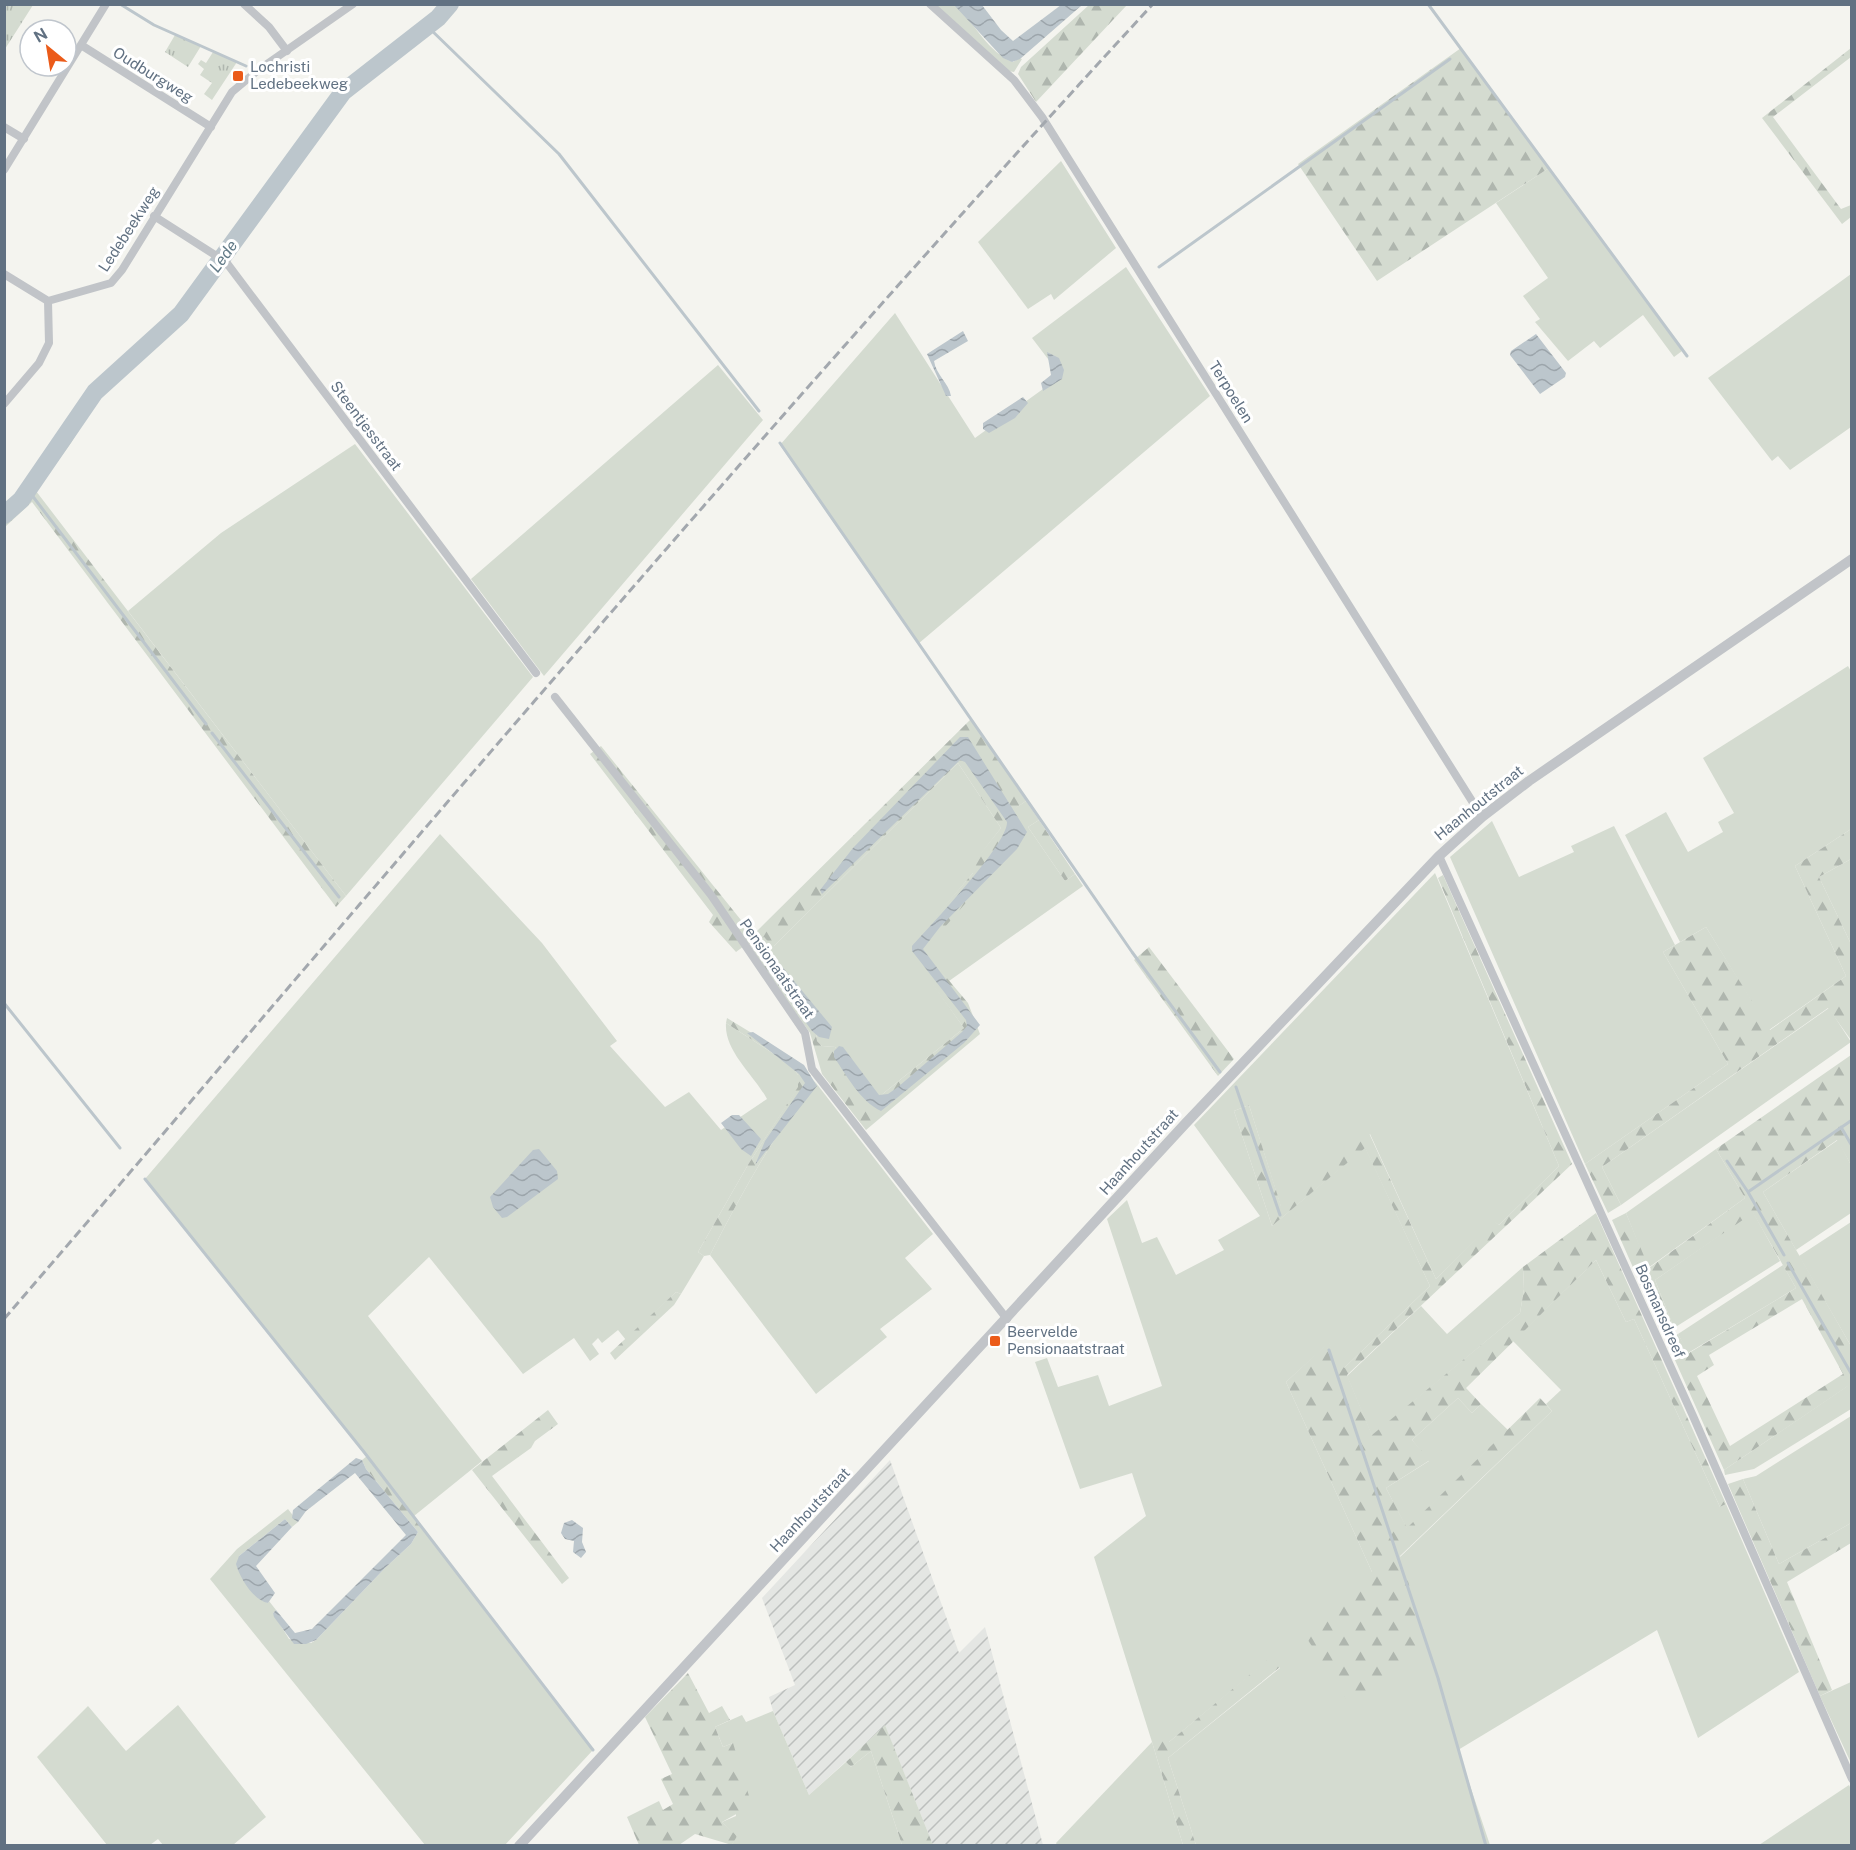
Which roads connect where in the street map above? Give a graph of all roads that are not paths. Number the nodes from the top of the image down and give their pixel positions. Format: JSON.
{"nodes":[{"id":1,"x":106,"y":4,"type":"edge"},
{"id":2,"x":244,"y":4,"type":"edge"},
{"id":3,"x":353,"y":4,"type":"edge"},
{"id":4,"x":930,"y":4,"type":"edge"},
{"id":5,"x":81,"y":45,"type":"junction"},
{"id":6,"x":287,"y":51,"type":"junction"},
{"id":7,"x":4,"y":127,"type":"edge"},
{"id":8,"x":211,"y":128,"type":"junction"},
{"id":9,"x":24,"y":139,"type":"junction"},
{"id":10,"x":4,"y":170,"type":"edge"},
{"id":11,"x":154,"y":216,"type":"junction"},
{"id":12,"x":4,"y":274,"type":"edge"},
{"id":13,"x":48,"y":301,"type":"junction"},
{"id":14,"x":4,"y":404,"type":"edge"},
{"id":15,"x":1851,"y":559,"type":"edge"},
{"id":16,"x":536,"y":673,"type":"dead end"},
{"id":17,"x":555,"y":697,"type":"dead end"},
{"id":18,"x":1482,"y":817,"type":"junction"},
{"id":19,"x":1438,"y":856,"type":"junction"},
{"id":20,"x":1007,"y":1319,"type":"junction"},
{"id":21,"x":1851,"y":1779,"type":"edge"},
{"id":22,"x":519,"y":1845,"type":"edge"}],
"edges":[{"from":1,"to":5,"type":"street"},
{"from":2,"to":6,"type":"street"},
{"from":3,"to":6,"type":"street","name":"Ledebeekweg"},
{"from":4,"to":18,"type":"street","name":"Terpoelen"},
{"from":5,"to":8,"type":"street","name":"Oudburgweg"},
{"from":5,"to":9,"type":"street"},
{"from":6,"to":8,"type":"street","name":"Ledebeekweg"},
{"from":7,"to":9,"type":"street"},
{"from":8,"to":11,"type":"street","name":"Ledebeekweg"},
{"from":9,"to":10,"type":"street"},
{"from":11,"to":13,"type":"street","name":"Ledebeekweg"},
{"from":11,"to":16,"type":"street","name":"Steentjesstraat"},
{"from":12,"to":13,"type":"street"},
{"from":13,"to":14,"type":"street"},
{"from":15,"to":18,"type":"street","name":"Haanhoutstraat"},
{"from":17,"to":20,"type":"street","name":"Pensionaatstraat"},
{"from":18,"to":19,"type":"street","name":"Haanhoutstraat"},
{"from":19,"to":20,"type":"street","name":"Haanhoutstraat"},
{"from":19,"to":21,"type":"street","name":"Bosmansdreef"},
{"from":20,"to":22,"type":"street","name":"Haanhoutstraat"}]}
